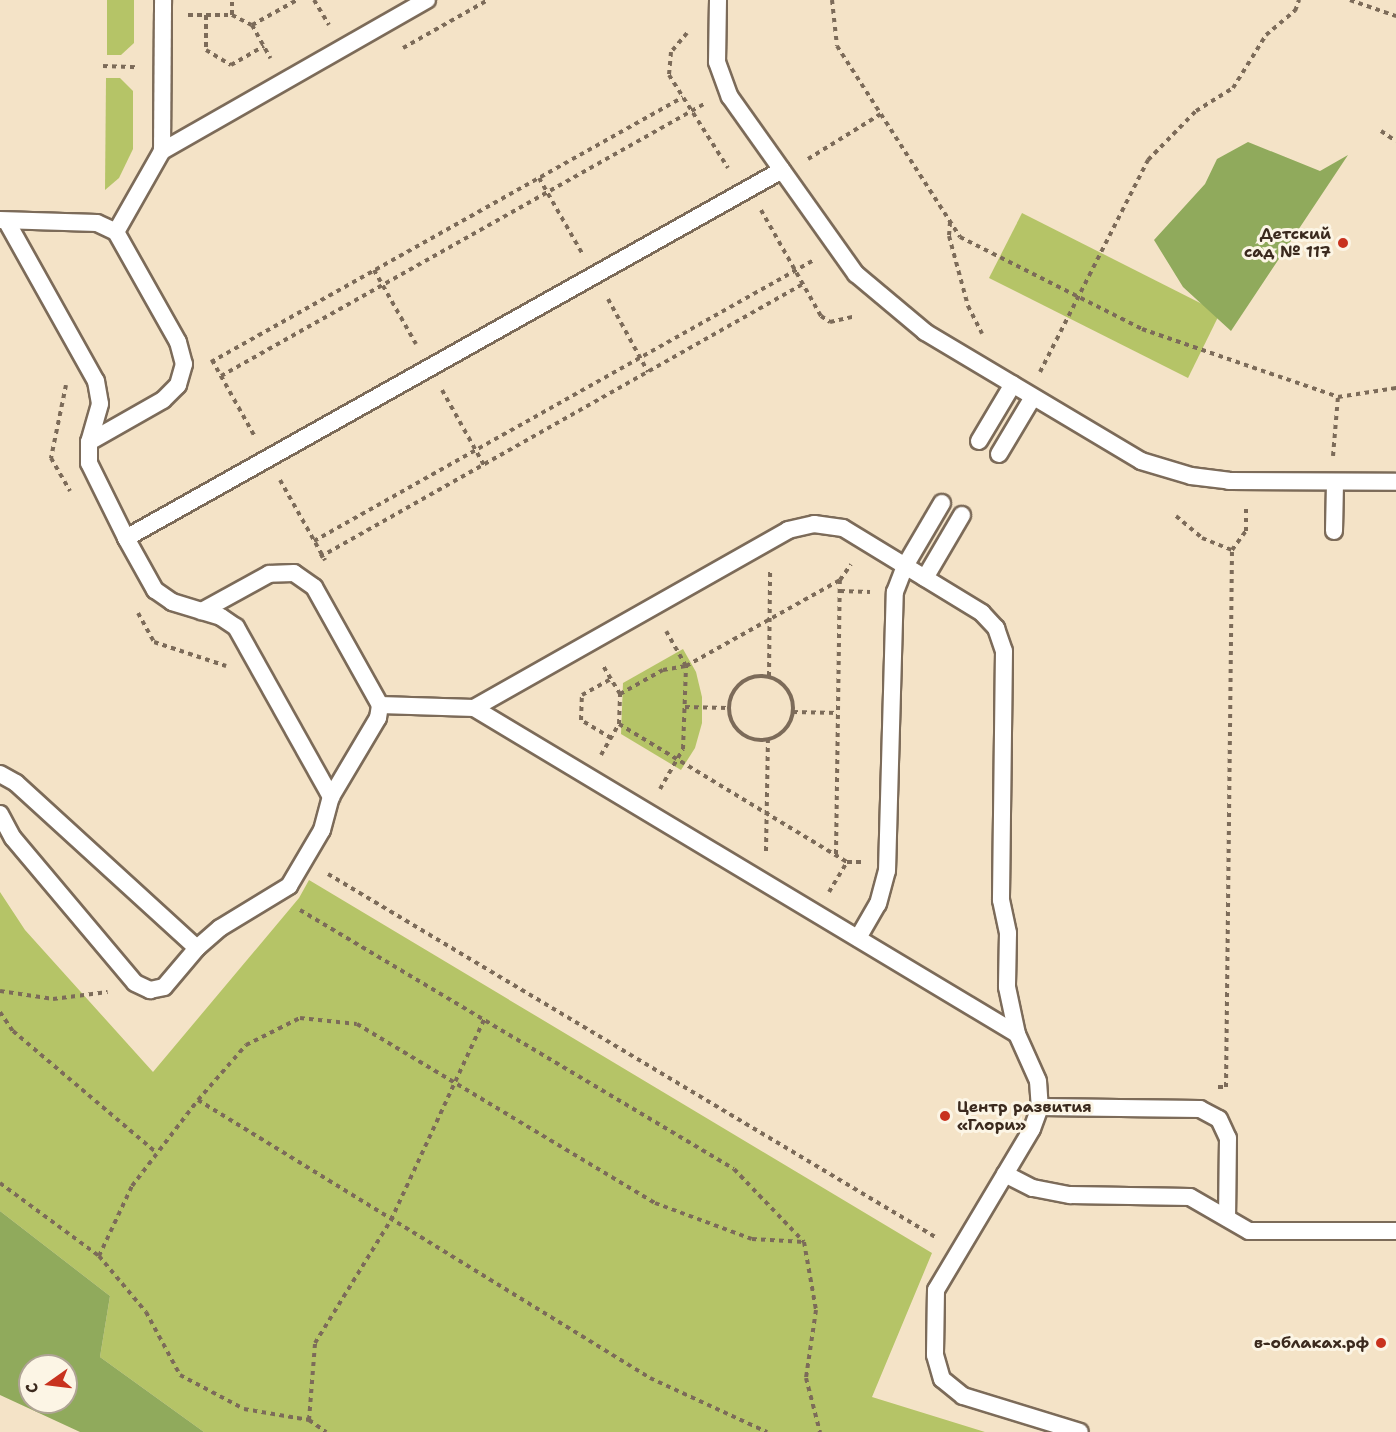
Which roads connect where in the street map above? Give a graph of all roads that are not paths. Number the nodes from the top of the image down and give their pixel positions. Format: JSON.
{"nodes":[{"id":1,"x":427,"y":0,"type":"edge"},
{"id":2,"x":718,"y":0,"type":"edge"},
{"id":3,"x":163,"y":7,"type":"edge"},
{"id":4,"x":162,"y":151,"type":"junction"},
{"id":5,"x":782,"y":170,"type":"junction"},
{"id":6,"x":3,"y":221,"type":"edge"},
{"id":7,"x":116,"y":232,"type":"junction"},
{"id":8,"x":1013,"y":384,"type":"junction"},
{"id":9,"x":1033,"y":397,"type":"junction"},
{"id":10,"x":979,"y":441,"type":"dead end"},
{"id":11,"x":89,"y":442,"type":"junction"},
{"id":12,"x":999,"y":454,"type":"dead end"},
{"id":13,"x":1335,"y":482,"type":"junction"},
{"id":14,"x":1396,"y":482,"type":"edge"},
{"id":15,"x":942,"y":503,"type":"dead end"},
{"id":16,"x":962,"y":515,"type":"dead end"},
{"id":17,"x":1334,"y":531,"type":"dead end"},
{"id":18,"x":126,"y":538,"type":"junction"},
{"id":19,"x":904,"y":566,"type":"junction"},
{"id":20,"x":925,"y":578,"type":"junction"},
{"id":21,"x":202,"y":611,"type":"junction"},
{"id":22,"x":380,"y":705,"type":"junction"},
{"id":23,"x":474,"y":708,"type":"junction"},
{"id":24,"x":0,"y":774,"type":"edge"},
{"id":25,"x":331,"y":797,"type":"junction"},
{"id":26,"x":0,"y":814,"type":"edge"},
{"id":27,"x":858,"y":938,"type":"junction"},
{"id":28,"x":196,"y":948,"type":"junction"},
{"id":29,"x":1017,"y":1034,"type":"junction"},
{"id":30,"x":1040,"y":1107,"type":"junction"},
{"id":31,"x":1005,"y":1174,"type":"junction"},
{"id":32,"x":1227,"y":1218,"type":"junction"},
{"id":33,"x":1396,"y":1231,"type":"edge"},
{"id":34,"x":1080,"y":1432,"type":"edge"}],
"edges":[{"from":1,"to":4,"type":"lane"},
{"from":2,"to":5,"type":"lane"},
{"from":3,"to":4,"type":"lane"},
{"from":4,"to":7,"type":"lane"},
{"from":5,"to":8,"type":"lane"},
{"from":5,"to":18,"type":"lane"},
{"from":6,"to":7,"type":"lane"},
{"from":6,"to":11,"type":"lane"},
{"from":7,"to":11,"type":"lane"},
{"from":8,"to":9,"type":"lane"},
{"from":8,"to":10,"type":"lane"},
{"from":9,"to":12,"type":"lane"},
{"from":9,"to":13,"type":"lane"},
{"from":11,"to":18,"type":"lane"},
{"from":13,"to":14,"type":"lane"},
{"from":13,"to":17,"type":"lane"},
{"from":15,"to":19,"type":"lane"},
{"from":16,"to":20,"type":"lane"},
{"from":18,"to":21,"type":"lane"},
{"from":19,"to":20,"type":"lane"},
{"from":19,"to":23,"type":"lane"},
{"from":19,"to":27,"type":"lane"},
{"from":20,"to":29,"type":"lane"},
{"from":21,"to":22,"type":"lane"},
{"from":21,"to":25,"type":"lane"},
{"from":22,"to":23,"type":"lane"},
{"from":22,"to":25,"type":"lane"},
{"from":23,"to":27,"type":"lane"},
{"from":24,"to":28,"type":"lane"},
{"from":25,"to":28,"type":"lane"},
{"from":26,"to":28,"type":"lane"},
{"from":27,"to":29,"type":"lane"},
{"from":29,"to":30,"type":"lane"},
{"from":30,"to":31,"type":"lane"},
{"from":30,"to":32,"type":"lane"},
{"from":31,"to":32,"type":"lane"},
{"from":31,"to":34,"type":"lane"},
{"from":32,"to":33,"type":"lane"}]}
